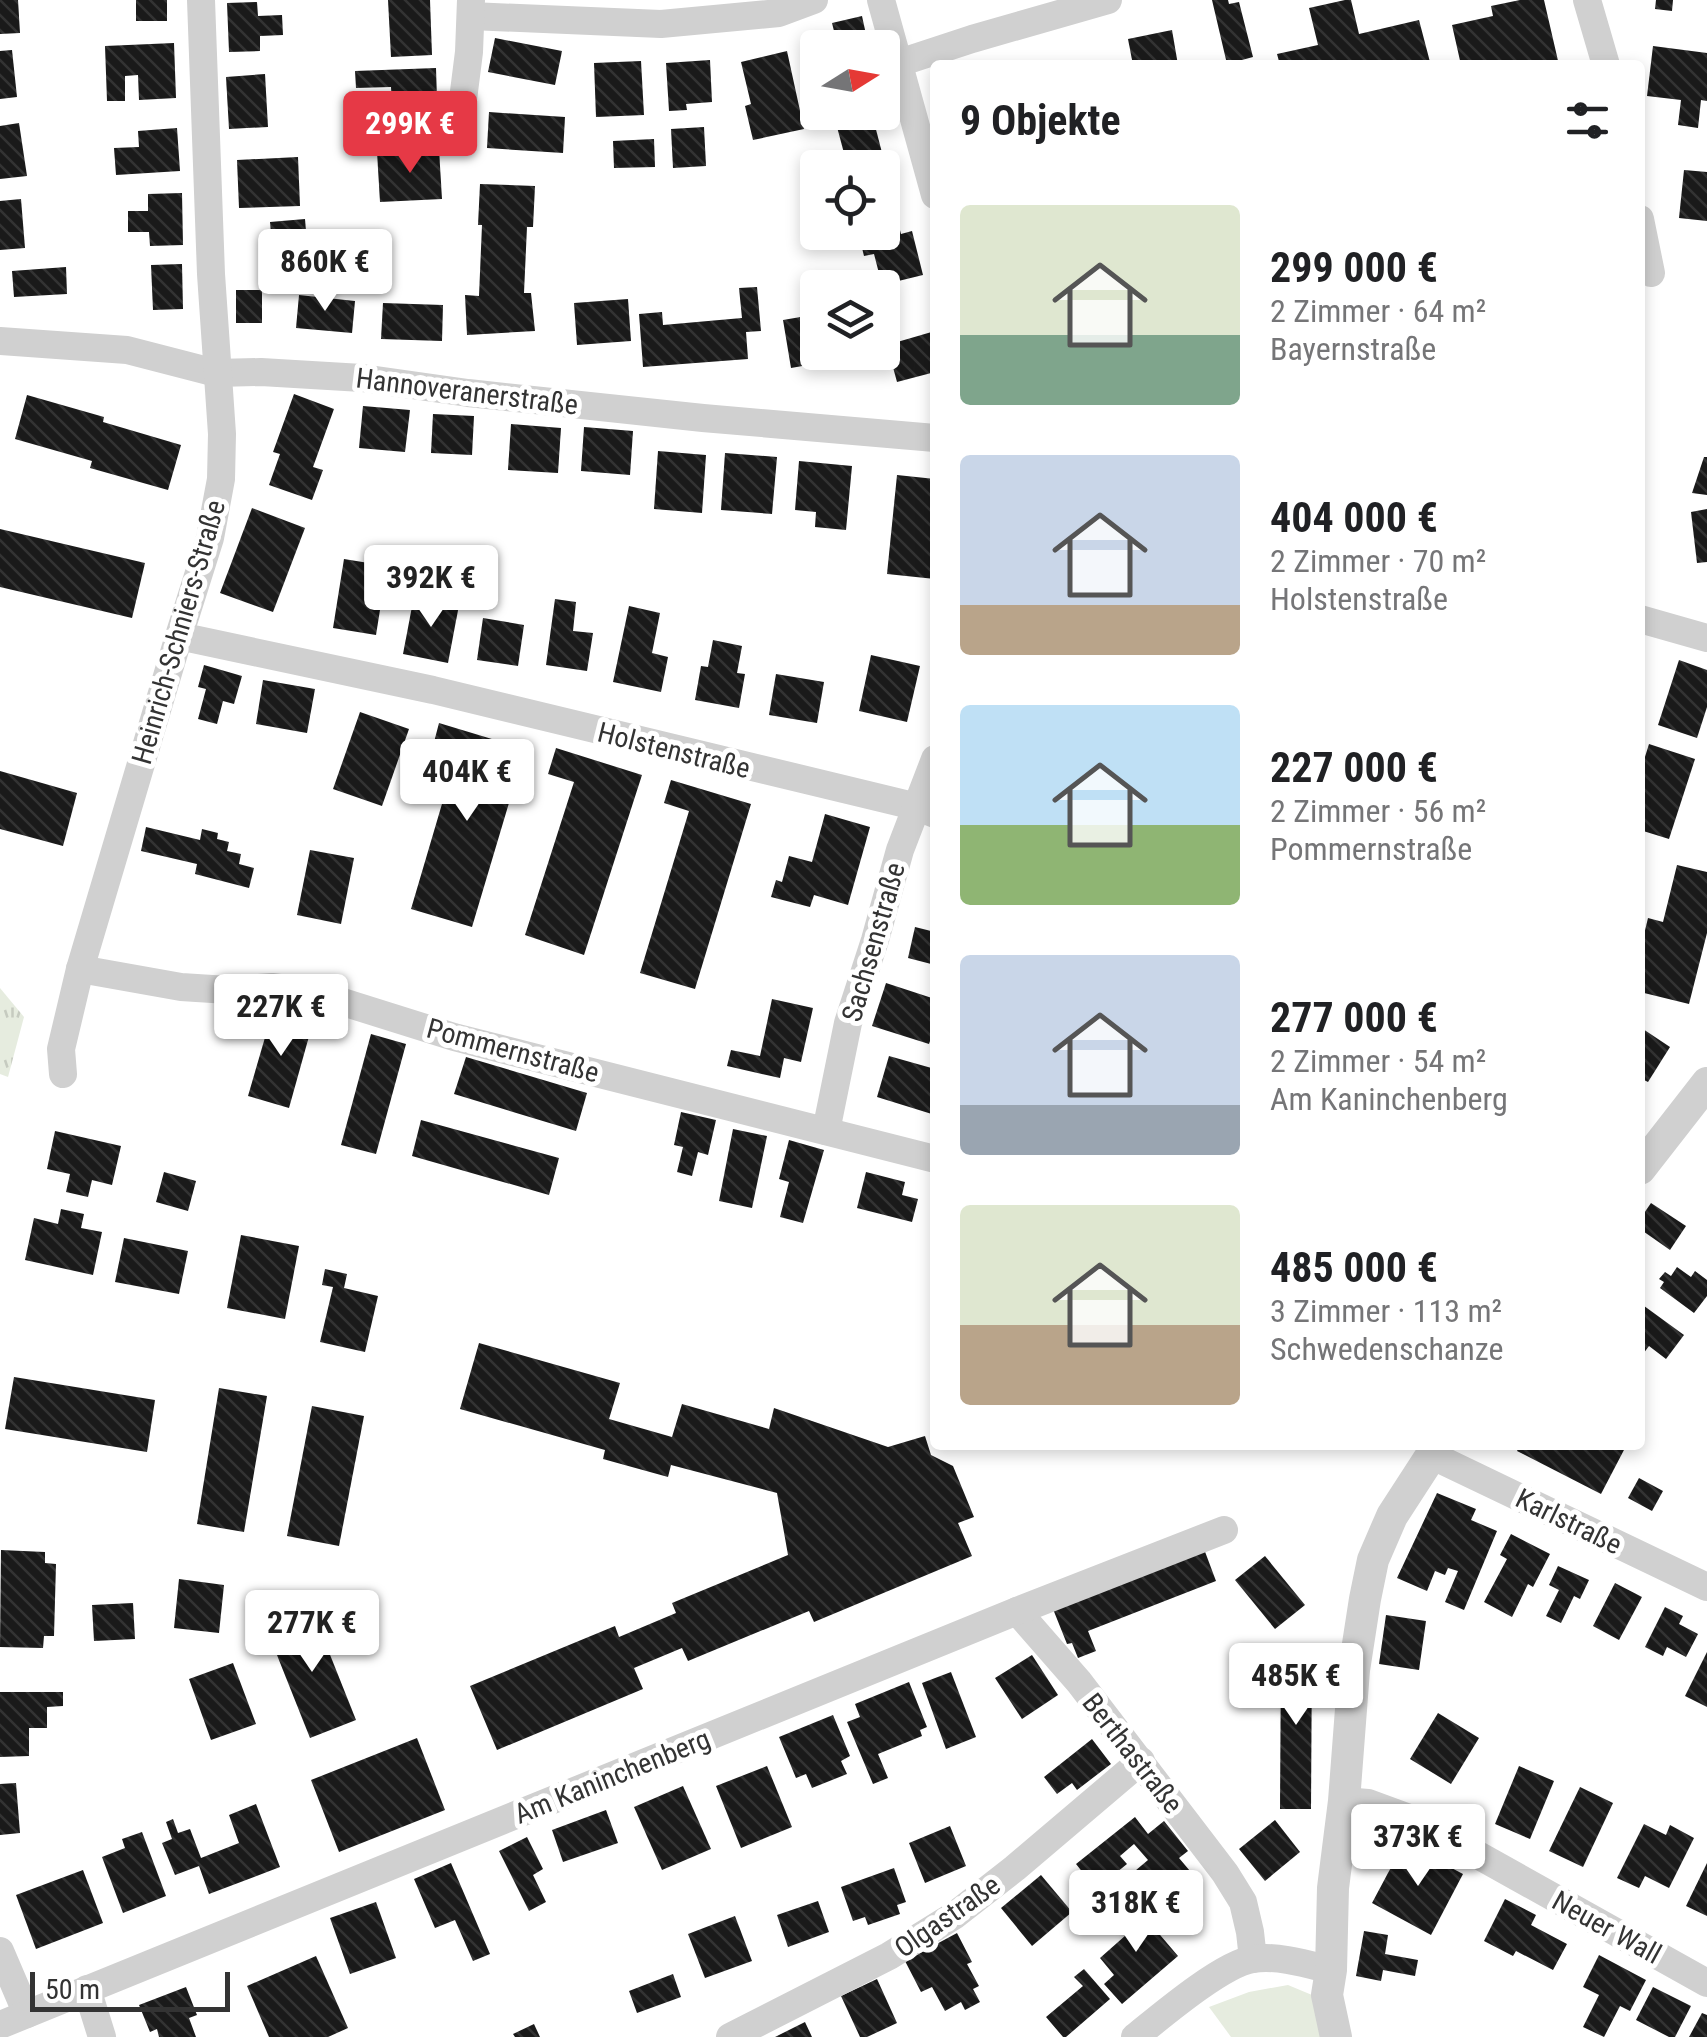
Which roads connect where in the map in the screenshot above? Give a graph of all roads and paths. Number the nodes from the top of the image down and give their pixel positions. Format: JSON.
{"nodes":[{"id":1,"x":201,"y":0,"type":"edge"},
{"id":2,"x":814,"y":0,"type":"edge"},
{"id":3,"x":881,"y":0,"type":"edge"},
{"id":4,"x":1108,"y":0,"type":"edge"},
{"id":5,"x":1587,"y":0,"type":"edge"},
{"id":6,"x":471,"y":8,"type":"edge"},
{"id":7,"x":889,"y":30,"type":"edge"},
{"id":8,"x":1605,"y":60,"type":"edge"},
{"id":9,"x":900,"y":64,"type":"edge"},
{"id":10,"x":900,"y":68,"type":"edge"},
{"id":11,"x":459,"y":131,"type":"dead end"},
{"id":12,"x":930,"y":177,"type":"edge"},
{"id":13,"x":1645,"y":244,"type":"edge"},
{"id":14,"x":1651,"y":273,"type":"dead end"},
{"id":15,"x":0,"y":341,"type":"edge"},
{"id":16,"x":216,"y":372,"type":"junction"},
{"id":17,"x":930,"y":438,"type":"edge"},
{"id":18,"x":1645,"y":620,"type":"edge"},
{"id":19,"x":179,"y":636,"type":"junction"},
{"id":20,"x":1707,"y":638,"type":"edge"},
{"id":21,"x":926,"y":811,"type":"edge"},
{"id":22,"x":80,"y":968,"type":"junction"},
{"id":23,"x":63,"y":1074,"type":"dead end"},
{"id":24,"x":1707,"y":1084,"type":"edge"},
{"id":25,"x":826,"y":1131,"type":"junction"},
{"id":26,"x":930,"y":1158,"type":"edge"},
{"id":27,"x":1645,"y":1163,"type":"edge"},
{"id":28,"x":1435,"y":1450,"type":"edge"},
{"id":29,"x":1224,"y":1530,"type":"dead end"},
{"id":30,"x":1707,"y":1588,"type":"edge"},
{"id":31,"x":1017,"y":1611,"type":"junction"},
{"id":32,"x":1141,"y":1761,"type":"junction"},
{"id":33,"x":1344,"y":1801,"type":"junction"},
{"id":34,"x":0,"y":1951,"type":"edge"},
{"id":35,"x":1253,"y":1959,"type":"junction"},
{"id":36,"x":1331,"y":1970,"type":"junction"},
{"id":37,"x":1707,"y":1983,"type":"edge"},
{"id":38,"x":87,"y":1989,"type":"junction"},
{"id":39,"x":27,"y":2014,"type":"junction"},
{"id":40,"x":0,"y":2025,"type":"edge"},
{"id":41,"x":102,"y":2037,"type":"edge"},
{"id":42,"x":730,"y":2037,"type":"edge"},
{"id":43,"x":1135,"y":2037,"type":"edge"},
{"id":44,"x":1336,"y":2037,"type":"edge"}],
"edges":[{"from":1,"to":16,"type":"street","name":"Heinrich-Schniers-Straße"},
{"from":2,"to":6,"type":"street"},
{"from":3,"to":7,"type":"street"},
{"from":4,"to":9,"type":"street"},
{"from":5,"to":8,"type":"street"},
{"from":6,"to":11,"type":"street"},
{"from":10,"to":12,"type":"street"},
{"from":13,"to":14,"type":"street"},
{"from":15,"to":16,"type":"street","name":"Hannoveranerstraße"},
{"from":16,"to":17,"type":"street","name":"Hannoveranerstraße"},
{"from":16,"to":19,"type":"street","name":"Heinrich-Schniers-Straße"},
{"from":18,"to":20,"type":"street"},
{"from":19,"to":21,"type":"street","name":"Holstenstraße"},
{"from":19,"to":22,"type":"street","name":"Heinrich-Schniers-Straße"},
{"from":21,"to":25,"type":"street","name":"Sachsenstraße"},
{"from":22,"to":23,"type":"street","name":"Heinrich-Schniers-Straße"},
{"from":22,"to":25,"type":"street","name":"Pommernstraße"},
{"from":24,"to":27,"type":"street"},
{"from":25,"to":26,"type":"street","name":"Pommernstraße"},
{"from":28,"to":30,"type":"street","name":"Karlstraße"},
{"from":28,"to":33,"type":"street"},
{"from":29,"to":31,"type":"street","name":"Am Kaninchenberg"},
{"from":31,"to":32,"type":"street","name":"Berthastraße"},
{"from":31,"to":38,"type":"street","name":"Am Kaninchenberg"},
{"from":32,"to":35,"type":"street","name":"Berthastraße"},
{"from":32,"to":42,"type":"street","name":"Olgastraße"},
{"from":33,"to":36,"type":"street"},
{"from":33,"to":37,"type":"street","name":"Neuer Wall"},
{"from":34,"to":39,"type":"street"},
{"from":35,"to":36,"type":"street"},
{"from":35,"to":43,"type":"street"},
{"from":36,"to":44,"type":"street"},
{"from":38,"to":39,"type":"street","name":"Am Kaninchenberg"},
{"from":38,"to":41,"type":"street"},
{"from":39,"to":40,"type":"street","name":"Am Kaninchenberg"}]}
